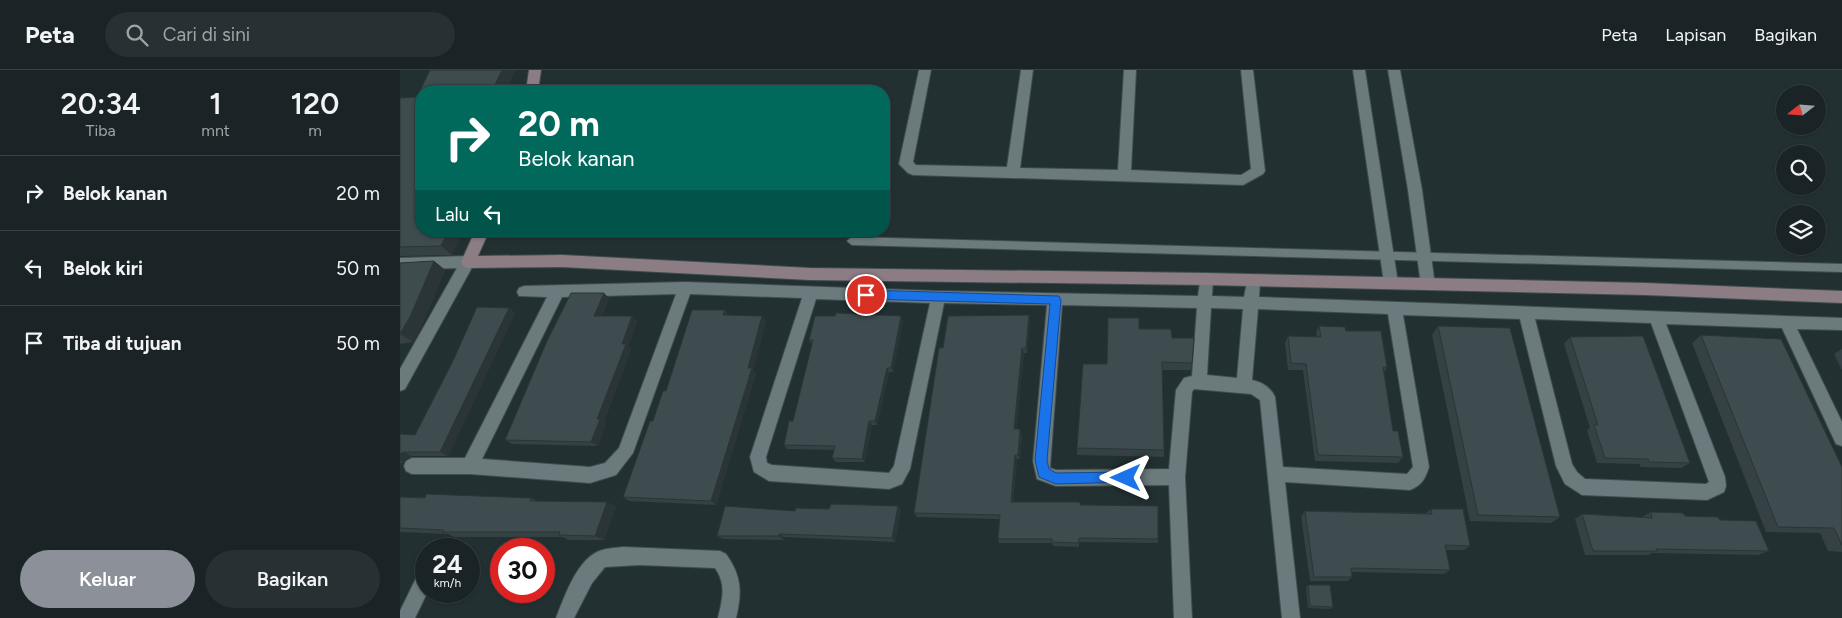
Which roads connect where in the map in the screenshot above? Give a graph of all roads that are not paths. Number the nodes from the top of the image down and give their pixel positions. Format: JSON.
{"nodes":[{"id":1,"x":535,"y":70,"type":"edge"},
{"id":2,"x":925,"y":70,"type":"edge"},
{"id":3,"x":1027,"y":70,"type":"edge"},
{"id":4,"x":1130,"y":70,"type":"edge"},
{"id":5,"x":1247,"y":70,"type":"edge"},
{"id":6,"x":1359,"y":70,"type":"edge"},
{"id":7,"x":1394,"y":70,"type":"edge"},
{"id":8,"x":533,"y":85,"type":"edge"},
{"id":9,"x":1013,"y":173,"type":"junction"},
{"id":10,"x":1124,"y":175,"type":"junction"},
{"id":11,"x":479,"y":237,"type":"edge"},
{"id":12,"x":852,"y":241,"type":"dead end"},
{"id":13,"x":1387,"y":255,"type":"junction"},
{"id":14,"x":1424,"y":256,"type":"junction"},
{"id":15,"x":468,"y":262,"type":"junction"},
{"id":16,"x":400,"y":264,"type":"edge"},
{"id":17,"x":1842,"y":268,"type":"edge"},
{"id":18,"x":1206,"y":278,"type":"junction"},
{"id":19,"x":1253,"y":280,"type":"junction"},
{"id":20,"x":1391,"y":283,"type":"junction"},
{"id":21,"x":1428,"y":285,"type":"junction"},
{"id":22,"x":685,"y":288,"type":"junction"},
{"id":23,"x":558,"y":291,"type":"junction"},
{"id":24,"x":524,"y":292,"type":"dead end"},
{"id":25,"x":811,"y":293,"type":"junction"},
{"id":26,"x":1842,"y":296,"type":"edge"},
{"id":27,"x":938,"y":297,"type":"junction"},
{"id":28,"x":1056,"y":300,"type":"junction"},
{"id":29,"x":1205,"y":302,"type":"junction"},
{"id":30,"x":1251,"y":303,"type":"junction"},
{"id":31,"x":1395,"y":310,"type":"junction"},
{"id":32,"x":1526,"y":312,"type":"junction"},
{"id":33,"x":1656,"y":316,"type":"junction"},
{"id":34,"x":1787,"y":323,"type":"junction"},
{"id":35,"x":1842,"y":324,"type":"edge"},
{"id":36,"x":1199,"y":381,"type":"junction"},
{"id":37,"x":400,"y":384,"type":"edge"},
{"id":38,"x":1244,"y":385,"type":"junction"},
{"id":39,"x":1842,"y":439,"type":"edge"},
{"id":40,"x":412,"y":466,"type":"dead end"},
{"id":41,"x":470,"y":466,"type":"junction"},
{"id":42,"x":1276,"y":474,"type":"junction"},
{"id":43,"x":1177,"y":477,"type":"junction"},
{"id":44,"x":415,"y":599,"type":"edge"},
{"id":45,"x":406,"y":618,"type":"edge"},
{"id":46,"x":565,"y":618,"type":"edge"},
{"id":47,"x":727,"y":618,"type":"edge"},
{"id":48,"x":1182,"y":618,"type":"edge"},
{"id":49,"x":1291,"y":618,"type":"edge"}],
"edges":[{"from":1,"to":8,"type":"street"},
{"from":2,"to":9,"type":"street"},
{"from":3,"to":9,"type":"street"},
{"from":4,"to":10,"type":"street"},
{"from":5,"to":10,"type":"street"},
{"from":6,"to":13,"type":"street"},
{"from":7,"to":14,"type":"street"},
{"from":9,"to":10,"type":"street"},
{"from":11,"to":15,"type":"street"},
{"from":12,"to":13,"type":"lane"},
{"from":13,"to":14,"type":"lane"},
{"from":13,"to":20,"type":"street"},
{"from":14,"to":17,"type":"lane"},
{"from":14,"to":21,"type":"street"},
{"from":15,"to":16,"type":"street"},
{"from":15,"to":18,"type":"street"},
{"from":15,"to":37,"type":"street"},
{"from":18,"to":19,"type":"street"},
{"from":18,"to":29,"type":"street"},
{"from":19,"to":20,"type":"street"},
{"from":19,"to":30,"type":"street"},
{"from":20,"to":21,"type":"street"},
{"from":21,"to":26,"type":"street"},
{"from":22,"to":23,"type":"street"},
{"from":22,"to":25,"type":"street"},
{"from":22,"to":41,"type":"street"},
{"from":23,"to":24,"type":"street"},
{"from":23,"to":41,"type":"street"},
{"from":25,"to":27,"type":"street"},
{"from":25,"to":27,"type":"street"},
{"from":27,"to":28,"type":"street"},
{"from":28,"to":29,"type":"street"},
{"from":28,"to":43,"type":"street"},
{"from":29,"to":30,"type":"street"},
{"from":29,"to":36,"type":"street"},
{"from":30,"to":31,"type":"street"},
{"from":30,"to":38,"type":"street"},
{"from":31,"to":32,"type":"street"},
{"from":31,"to":42,"type":"street"},
{"from":32,"to":33,"type":"street"},
{"from":32,"to":33,"type":"street"},
{"from":33,"to":34,"type":"street"},
{"from":34,"to":35,"type":"street"},
{"from":34,"to":39,"type":"street"},
{"from":36,"to":38,"type":"street"},
{"from":36,"to":43,"type":"street"},
{"from":38,"to":42,"type":"street"},
{"from":40,"to":41,"type":"street"},
{"from":42,"to":49,"type":"street"},
{"from":43,"to":48,"type":"street"},
{"from":44,"to":45,"type":"street"},
{"from":46,"to":47,"type":"street"}]}
